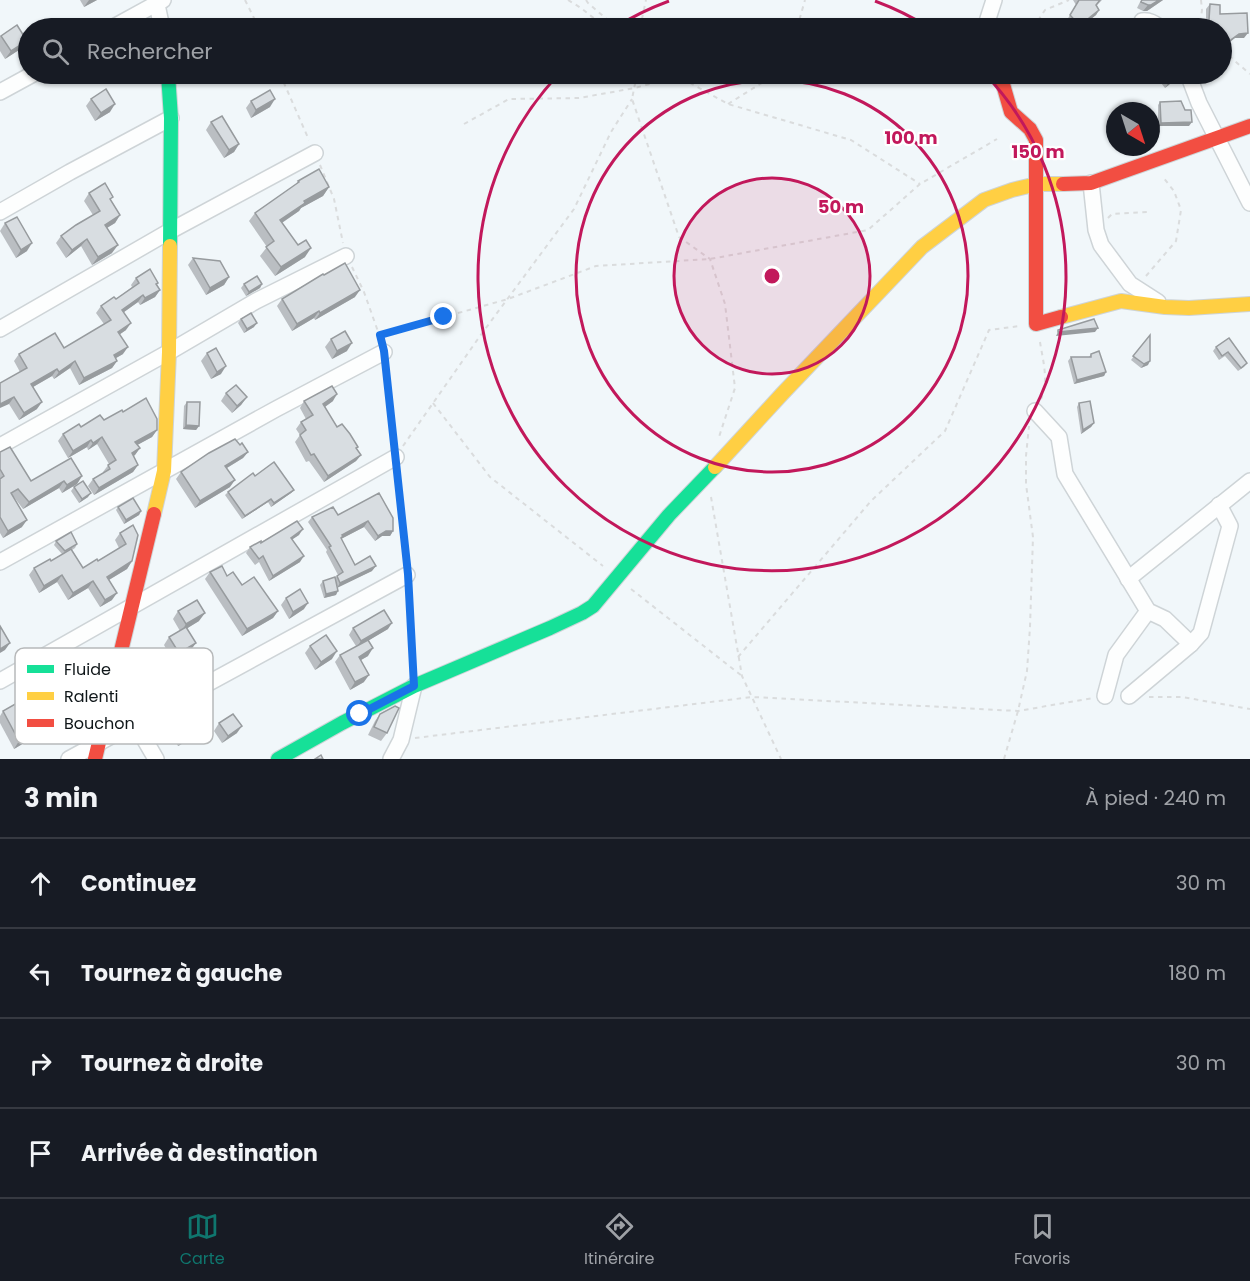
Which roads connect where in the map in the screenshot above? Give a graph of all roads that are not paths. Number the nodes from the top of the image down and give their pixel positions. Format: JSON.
{"nodes":[{"id":1,"x":994,"y":0,"type":"edge"},
{"id":2,"x":159,"y":1,"type":"edge"},
{"id":3,"x":129,"y":18,"type":"edge"},
{"id":4,"x":161,"y":18,"type":"edge"},
{"id":5,"x":988,"y":18,"type":"edge"},
{"id":6,"x":18,"y":82,"type":"edge"},
{"id":7,"x":169,"y":84,"type":"edge"},
{"id":8,"x":1003,"y":84,"type":"edge"},
{"id":9,"x":1192,"y":84,"type":"edge"},
{"id":10,"x":0,"y":92,"type":"edge"},
{"id":11,"x":171,"y":118,"type":"junction"},
{"id":12,"x":1250,"y":126,"type":"edge"},
{"id":13,"x":1217,"y":138,"type":"junction"},
{"id":14,"x":315,"y":153,"type":"road end"},
{"id":15,"x":1091,"y":183,"type":"junction"},
{"id":16,"x":1037,"y":184,"type":"junction"},
{"id":17,"x":1250,"y":203,"type":"edge"},
{"id":18,"x":0,"y":212,"type":"edge"},
{"id":19,"x":170,"y":231,"type":"junction"},
{"id":20,"x":346,"y":256,"type":"road end"},
{"id":21,"x":1250,"y":304,"type":"edge"},
{"id":22,"x":1166,"y":307,"type":"junction"},
{"id":23,"x":0,"y":329,"type":"edge"},
{"id":24,"x":384,"y":351,"type":"road end"},
{"id":25,"x":169,"y":352,"type":"junction"},
{"id":26,"x":1035,"y":411,"type":"road end"},
{"id":27,"x":0,"y":446,"type":"edge"},
{"id":28,"x":396,"y":457,"type":"road end"},
{"id":29,"x":164,"y":471,"type":"junction"},
{"id":30,"x":1250,"y":481,"type":"edge"},
{"id":31,"x":1220,"y":505,"type":"junction"},
{"id":32,"x":0,"y":562,"type":"edge"},
{"id":33,"x":408,"y":574,"type":"road end"},
{"id":34,"x":1128,"y":579,"type":"junction"},
{"id":35,"x":132,"y":607,"type":"junction"},
{"id":36,"x":1148,"y":611,"type":"junction"},
{"id":37,"x":1191,"y":644,"type":"junction"},
{"id":38,"x":59,"y":648,"type":"edge"},
{"id":39,"x":122,"y":648,"type":"edge"},
{"id":40,"x":15,"y":673,"type":"edge"},
{"id":41,"x":213,"y":680,"type":"edge"},
{"id":42,"x":0,"y":681,"type":"edge"},
{"id":43,"x":414,"y":686,"type":"junction"},
{"id":44,"x":1105,"y":696,"type":"road end"},
{"id":45,"x":1129,"y":696,"type":"road end"},
{"id":46,"x":96,"y":744,"type":"edge"},
{"id":47,"x":99,"y":744,"type":"edge"},
{"id":48,"x":147,"y":744,"type":"edge"},
{"id":49,"x":69,"y":759,"type":"edge"},
{"id":50,"x":95,"y":759,"type":"edge"},
{"id":51,"x":156,"y":759,"type":"edge"},
{"id":52,"x":278,"y":759,"type":"edge"},
{"id":53,"x":391,"y":759,"type":"edge"}],
"edges":[{"from":1,"to":5,"type":"street"},
{"from":2,"to":3,"type":"street"},
{"from":2,"to":4,"type":"street"},
{"from":6,"to":10,"type":"street"},
{"from":7,"to":11,"type":"street"},
{"from":8,"to":16,"type":"street"},
{"from":9,"to":13,"type":"street"},
{"from":11,"to":18,"type":"street"},
{"from":11,"to":19,"type":"street"},
{"from":12,"to":13,"type":"street"},
{"from":13,"to":15,"type":"street"},
{"from":13,"to":17,"type":"street"},
{"from":14,"to":19,"type":"street"},
{"from":15,"to":16,"type":"street"},
{"from":15,"to":22,"type":"street"},
{"from":16,"to":22,"type":"street"},
{"from":16,"to":43,"type":"street"},
{"from":19,"to":23,"type":"street"},
{"from":19,"to":25,"type":"street"},
{"from":20,"to":25,"type":"street"},
{"from":21,"to":22,"type":"street"},
{"from":24,"to":29,"type":"street"},
{"from":25,"to":27,"type":"street"},
{"from":25,"to":29,"type":"street"},
{"from":26,"to":34,"type":"street"},
{"from":28,"to":35,"type":"street"},
{"from":29,"to":32,"type":"street"},
{"from":29,"to":35,"type":"street"},
{"from":30,"to":31,"type":"street"},
{"from":31,"to":34,"type":"street"},
{"from":31,"to":37,"type":"street"},
{"from":33,"to":41,"type":"street"},
{"from":34,"to":36,"type":"street"},
{"from":35,"to":38,"type":"street"},
{"from":35,"to":39,"type":"street"},
{"from":36,"to":37,"type":"street"},
{"from":36,"to":44,"type":"street"},
{"from":37,"to":45,"type":"street"},
{"from":40,"to":42,"type":"street"},
{"from":43,"to":52,"type":"street"},
{"from":43,"to":53,"type":"street"},
{"from":46,"to":49,"type":"street"},
{"from":47,"to":50,"type":"street"},
{"from":48,"to":51,"type":"street"}]}
